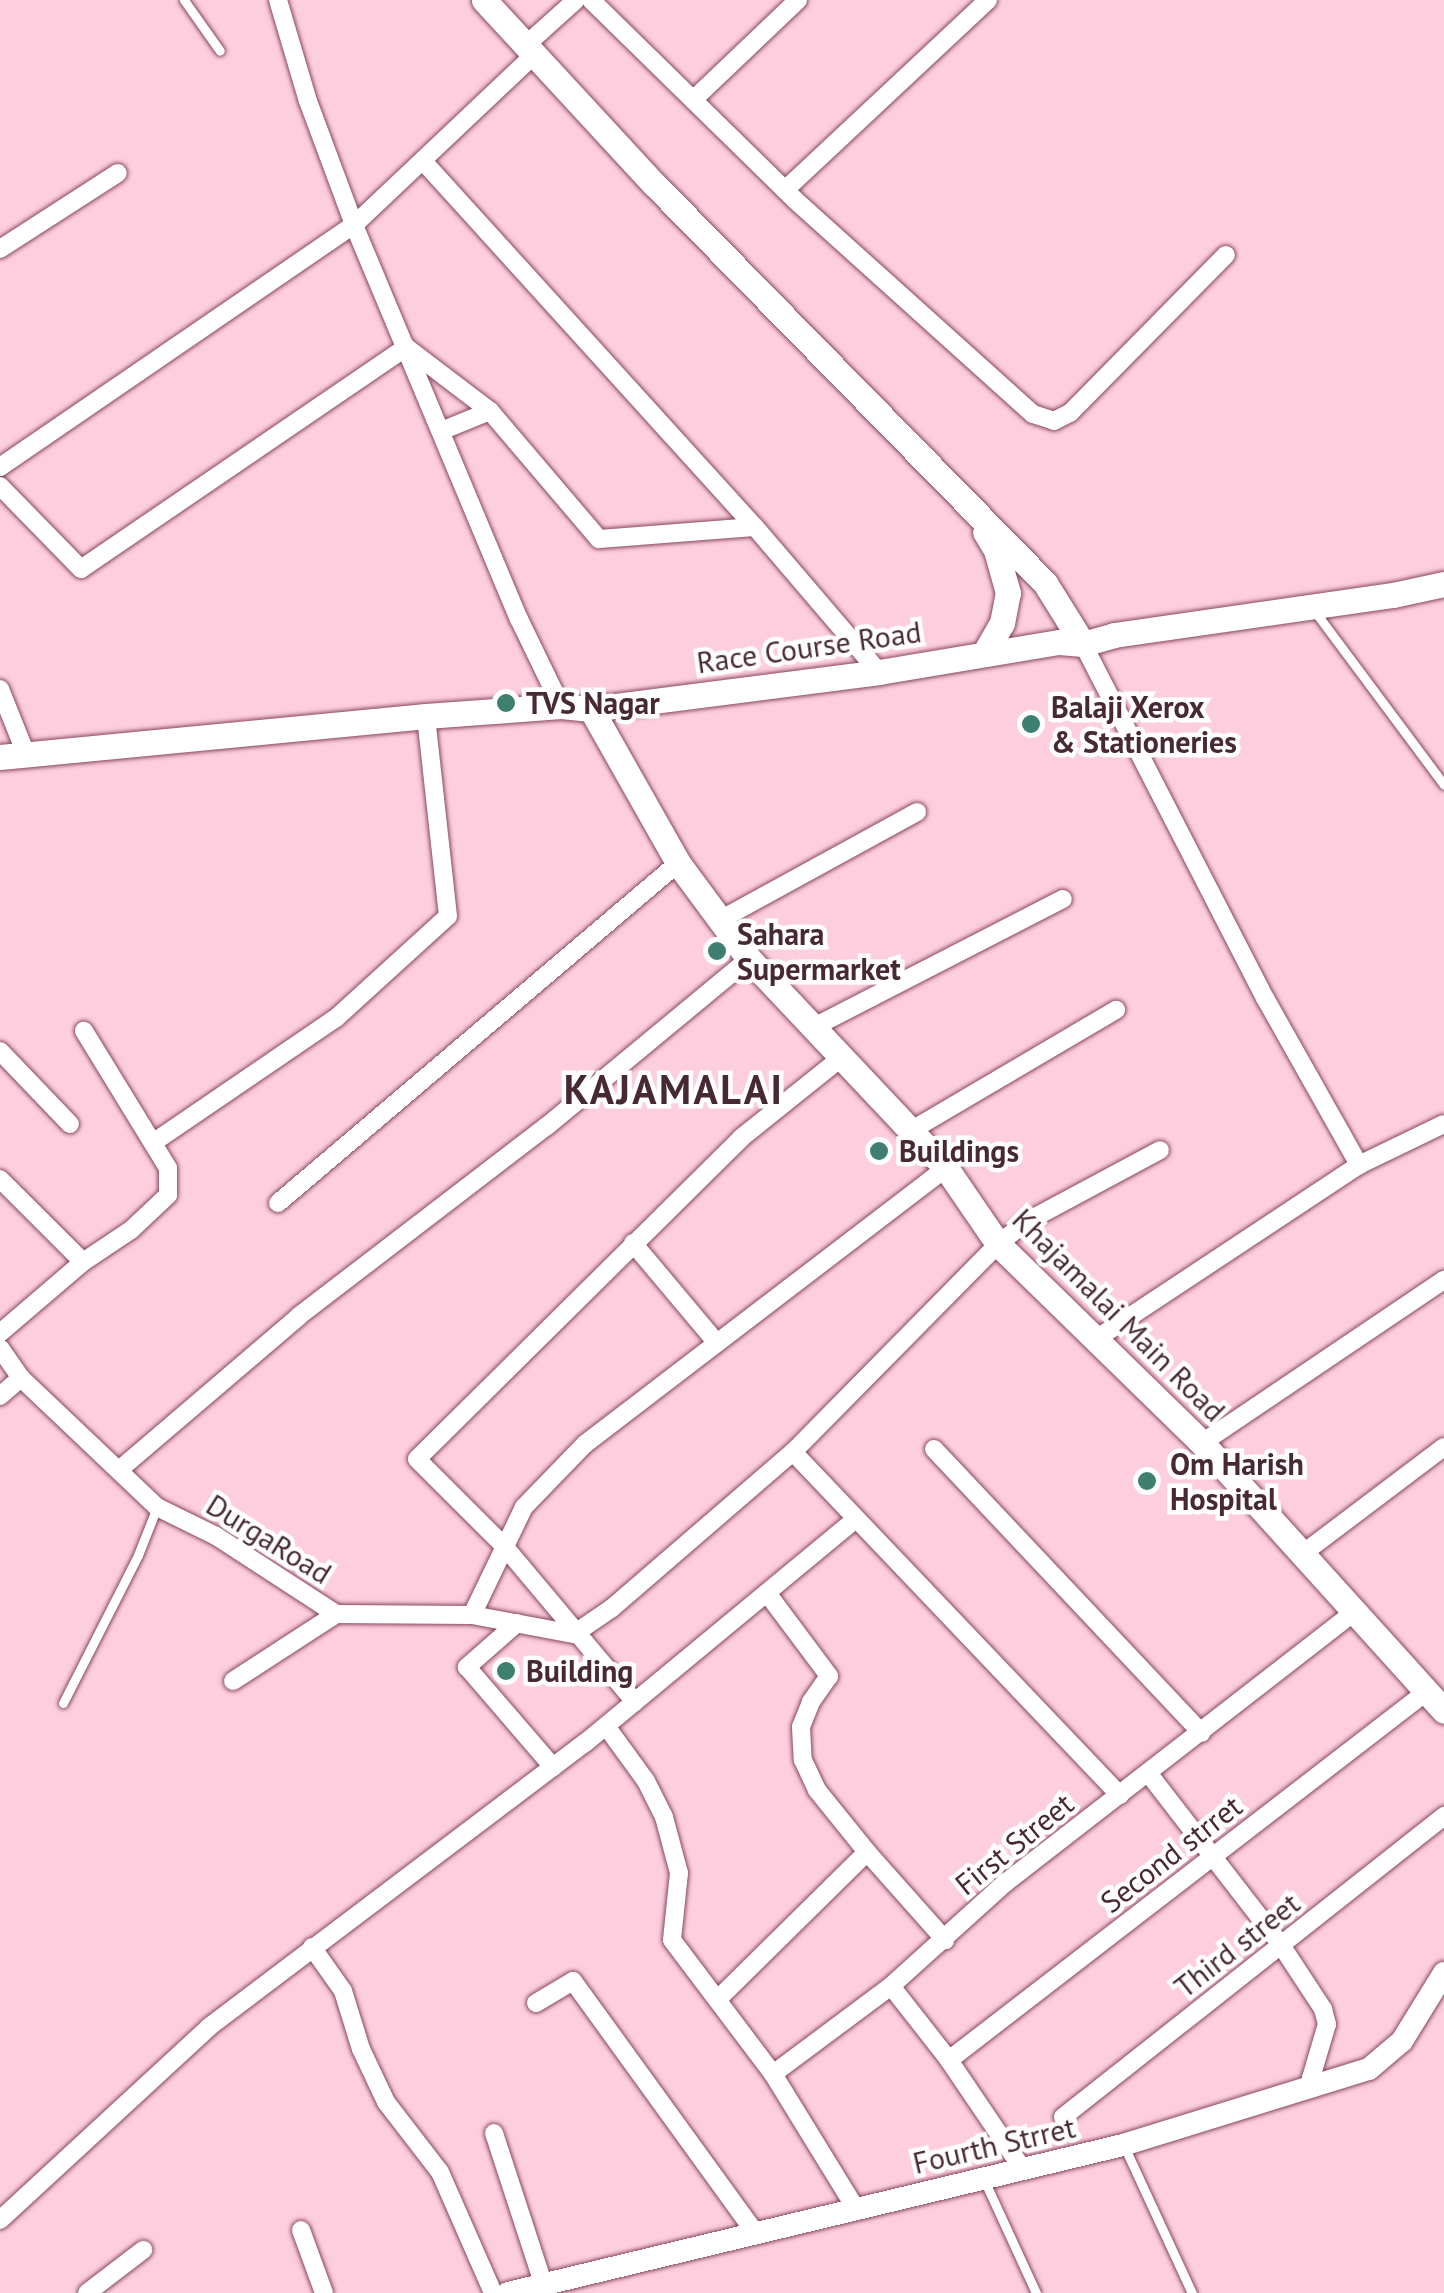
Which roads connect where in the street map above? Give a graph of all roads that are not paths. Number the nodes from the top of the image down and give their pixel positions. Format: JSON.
{"nodes":[{"id":1,"x":184,"y":0,"type":"edge"},
{"id":2,"x":278,"y":0,"type":"edge"},
{"id":3,"x":484,"y":0,"type":"edge"},
{"id":4,"x":576,"y":0,"type":"edge"},
{"id":5,"x":591,"y":0,"type":"edge"},
{"id":6,"x":798,"y":0,"type":"edge"},
{"id":7,"x":988,"y":0,"type":"edge"},
{"id":8,"x":531,"y":49,"type":"junction"},
{"id":9,"x":220,"y":51,"type":"dead end"},
{"id":10,"x":693,"y":100,"type":"junction"},
{"id":11,"x":423,"y":161,"type":"junction"},
{"id":12,"x":118,"y":173,"type":"dead end"},
{"id":13,"x":785,"y":190,"type":"junction"},
{"id":14,"x":354,"y":225,"type":"junction"},
{"id":15,"x":0,"y":249,"type":"edge"},
{"id":16,"x":1226,"y":255,"type":"dead end"},
{"id":17,"x":406,"y":347,"type":"junction"},
{"id":18,"x":490,"y":411,"type":"junction"},
{"id":19,"x":441,"y":431,"type":"junction"},
{"id":20,"x":0,"y":467,"type":"edge"},
{"id":21,"x":0,"y":486,"type":"edge"},
{"id":22,"x":969,"y":506,"type":"junction"},
{"id":23,"x":756,"y":528,"type":"junction"},
{"id":24,"x":1444,"y":584,"type":"edge"},
{"id":25,"x":1311,"y":607,"type":"junction"},
{"id":26,"x":1083,"y":644,"type":"junction"},
{"id":27,"x":984,"y":654,"type":"junction"},
{"id":28,"x":879,"y":672,"type":"junction"},
{"id":29,"x":0,"y":689,"type":"edge"},
{"id":30,"x":561,"y":706,"type":"junction"},
{"id":31,"x":591,"y":710,"type":"junction"},
{"id":32,"x":426,"y":716,"type":"junction"},
{"id":33,"x":13,"y":755,"type":"edge"},
{"id":34,"x":1444,"y":785,"type":"edge"},
{"id":35,"x":917,"y":812,"type":"dead end"},
{"id":36,"x":678,"y":863,"type":"junction"},
{"id":37,"x":1063,"y":899,"type":"dead end"},
{"id":38,"x":718,"y":921,"type":"junction"},
{"id":39,"x":749,"y":959,"type":"junction"},
{"id":40,"x":1116,"y":1010,"type":"dead end"},
{"id":41,"x":812,"y":1028,"type":"junction"},
{"id":42,"x":84,"y":1031,"type":"dead end"},
{"id":43,"x":0,"y":1051,"type":"edge"},
{"id":44,"x":842,"y":1057,"type":"junction"},
{"id":45,"x":70,"y":1124,"type":"dead end"},
{"id":46,"x":1444,"y":1124,"type":"edge"},
{"id":47,"x":912,"y":1130,"type":"junction"},
{"id":48,"x":154,"y":1142,"type":"junction"},
{"id":49,"x":1160,"y":1150,"type":"dead end"},
{"id":50,"x":1360,"y":1166,"type":"junction"},
{"id":51,"x":946,"y":1168,"type":"junction"},
{"id":52,"x":0,"y":1179,"type":"edge"},
{"id":53,"x":278,"y":1203,"type":"dead end"},
{"id":54,"x":633,"y":1243,"type":"junction"},
{"id":55,"x":998,"y":1244,"type":"junction"},
{"id":56,"x":83,"y":1262,"type":"junction"},
{"id":57,"x":1444,"y":1280,"type":"edge"},
{"id":58,"x":0,"y":1333,"type":"edge"},
{"id":59,"x":1094,"y":1341,"type":"junction"},
{"id":60,"x":716,"y":1342,"type":"junction"},
{"id":61,"x":0,"y":1348,"type":"edge"},
{"id":62,"x":21,"y":1378,"type":"junction"},
{"id":63,"x":0,"y":1396,"type":"edge"},
{"id":64,"x":1202,"y":1444,"type":"junction"},
{"id":65,"x":1444,"y":1447,"type":"edge"},
{"id":66,"x":934,"y":1449,"type":"dead end"},
{"id":67,"x":793,"y":1452,"type":"junction"},
{"id":68,"x":118,"y":1470,"type":"junction"},
{"id":69,"x":157,"y":1508,"type":"junction"},
{"id":70,"x":855,"y":1520,"type":"junction"},
{"id":71,"x":504,"y":1546,"type":"junction"},
{"id":72,"x":1301,"y":1555,"type":"junction"},
{"id":73,"x":767,"y":1592,"type":"junction"},
{"id":74,"x":1354,"y":1612,"type":"junction"},
{"id":75,"x":336,"y":1614,"type":"junction"},
{"id":76,"x":472,"y":1615,"type":"junction"},
{"id":77,"x":516,"y":1623,"type":"junction"},
{"id":78,"x":574,"y":1634,"type":"junction"},
{"id":79,"x":234,"y":1681,"type":"dead end"},
{"id":80,"x":1426,"y":1692,"type":"junction"},
{"id":81,"x":636,"y":1702,"type":"junction"},
{"id":82,"x":63,"y":1704,"type":"dead end"},
{"id":83,"x":1444,"y":1711,"type":"edge"},
{"id":84,"x":606,"y":1726,"type":"junction"},
{"id":85,"x":1202,"y":1733,"type":"junction"},
{"id":86,"x":553,"y":1767,"type":"junction"},
{"id":87,"x":1148,"y":1774,"type":"junction"},
{"id":88,"x":1120,"y":1794,"type":"junction"},
{"id":89,"x":1444,"y":1816,"type":"edge"},
{"id":90,"x":868,"y":1852,"type":"junction"},
{"id":91,"x":1213,"y":1856,"type":"junction"},
{"id":92,"x":944,"y":1940,"type":"junction"},
{"id":93,"x":1281,"y":1945,"type":"junction"},
{"id":94,"x":312,"y":1947,"type":"junction"},
{"id":95,"x":1444,"y":1973,"type":"edge"},
{"id":96,"x":891,"y":1986,"type":"junction"},
{"id":97,"x":718,"y":1998,"type":"junction"},
{"id":98,"x":536,"y":2003,"type":"dead end"},
{"id":99,"x":949,"y":2060,"type":"junction"},
{"id":100,"x":772,"y":2074,"type":"junction"},
{"id":101,"x":1314,"y":2088,"type":"junction"},
{"id":102,"x":1063,"y":2118,"type":"dead end"},
{"id":103,"x":494,"y":2133,"type":"dead end"},
{"id":104,"x":1124,"y":2145,"type":"junction"},
{"id":105,"x":1022,"y":2168,"type":"junction"},
{"id":106,"x":984,"y":2178,"type":"junction"},
{"id":107,"x":856,"y":2209,"type":"junction"},
{"id":108,"x":0,"y":2220,"type":"edge"},
{"id":109,"x":301,"y":2230,"type":"dead end"},
{"id":110,"x":755,"y":2232,"type":"junction"},
{"id":111,"x":143,"y":2250,"type":"dead end"},
{"id":112,"x":543,"y":2283,"type":"junction"},
{"id":113,"x":87,"y":2293,"type":"edge"},
{"id":114,"x":324,"y":2293,"type":"edge"},
{"id":115,"x":493,"y":2293,"type":"edge"},
{"id":116,"x":508,"y":2293,"type":"edge"},
{"id":117,"x":1036,"y":2293,"type":"edge"},
{"id":118,"x":1192,"y":2293,"type":"edge"}],
"edges":[{"from":1,"to":9,"type":"lane"},
{"from":2,"to":14,"type":"street"},
{"from":3,"to":8,"type":"main road"},
{"from":4,"to":8,"type":"street"},
{"from":5,"to":10,"type":"street"},
{"from":6,"to":10,"type":"street"},
{"from":7,"to":13,"type":"street"},
{"from":8,"to":11,"type":"street"},
{"from":8,"to":22,"type":"main road"},
{"from":10,"to":13,"type":"street"},
{"from":11,"to":14,"type":"street"},
{"from":11,"to":23,"type":"street"},
{"from":12,"to":15,"type":"street"},
{"from":13,"to":16,"type":"street"},
{"from":14,"to":17,"type":"street"},
{"from":14,"to":20,"type":"street"},
{"from":17,"to":18,"type":"street"},
{"from":17,"to":19,"type":"street"},
{"from":17,"to":21,"type":"street"},
{"from":18,"to":19,"type":"street"},
{"from":18,"to":23,"type":"street"},
{"from":19,"to":30,"type":"street"},
{"from":22,"to":26,"type":"main road"},
{"from":22,"to":27,"type":"main road"},
{"from":23,"to":28,"type":"street"},
{"from":24,"to":25,"type":"main road","name":"Race Course Road"},
{"from":25,"to":26,"type":"main road","name":"Race Course Road"},
{"from":25,"to":34,"type":"lane"},
{"from":26,"to":27,"type":"main road","name":"Race Course Road"},
{"from":26,"to":50,"type":"street"},
{"from":27,"to":28,"type":"main road","name":"Race Course Road"},
{"from":28,"to":31,"type":"main road","name":"Race Course Road"},
{"from":29,"to":33,"type":"street"},
{"from":30,"to":31,"type":"main road","name":"Race Course Road"},
{"from":30,"to":32,"type":"main road","name":"Race Course Road"},
{"from":31,"to":36,"type":"main road","name":"Khajamalai Main Road"},
{"from":32,"to":33,"type":"main road","name":"Race Course Road"},
{"from":32,"to":48,"type":"street"},
{"from":35,"to":38,"type":"street"},
{"from":36,"to":38,"type":"main road","name":"Khajamalai Main Road"},
{"from":36,"to":53,"type":"street"},
{"from":37,"to":41,"type":"street"},
{"from":38,"to":39,"type":"main road","name":"Khajamalai Main Road"},
{"from":39,"to":41,"type":"main road","name":"Khajamalai Main Road"},
{"from":39,"to":68,"type":"street"},
{"from":40,"to":47,"type":"street"},
{"from":41,"to":44,"type":"main road","name":"Khajamalai Main Road"},
{"from":42,"to":48,"type":"street"},
{"from":43,"to":45,"type":"street"},
{"from":44,"to":47,"type":"main road","name":"Khajamalai Main Road"},
{"from":44,"to":54,"type":"street"},
{"from":46,"to":50,"type":"street"},
{"from":47,"to":51,"type":"main road","name":"Khajamalai Main Road"},
{"from":48,"to":56,"type":"street"},
{"from":49,"to":55,"type":"street"},
{"from":50,"to":59,"type":"street"},
{"from":51,"to":55,"type":"main road","name":"Khajamalai Main Road"},
{"from":51,"to":60,"type":"street"},
{"from":52,"to":56,"type":"street"},
{"from":54,"to":60,"type":"street"},
{"from":54,"to":71,"type":"street"},
{"from":55,"to":59,"type":"main road","name":"Khajamalai Main Road"},
{"from":55,"to":67,"type":"street"},
{"from":56,"to":58,"type":"street"},
{"from":57,"to":64,"type":"street"},
{"from":59,"to":64,"type":"main road","name":"Khajamalai Main Road"},
{"from":60,"to":71,"type":"street"},
{"from":61,"to":62,"type":"street","name":"DurgaRoad"},
{"from":62,"to":63,"type":"street"},
{"from":62,"to":68,"type":"street","name":"DurgaRoad"},
{"from":64,"to":72,"type":"main road","name":"Khajamalai Main Road"},
{"from":65,"to":72,"type":"street"},
{"from":66,"to":85,"type":"street"},
{"from":67,"to":70,"type":"street"},
{"from":67,"to":78,"type":"street"},
{"from":68,"to":69,"type":"street","name":"DurgaRoad"},
{"from":69,"to":75,"type":"street","name":"DurgaRoad"},
{"from":69,"to":82,"type":"lane"},
{"from":70,"to":73,"type":"street"},
{"from":70,"to":88,"type":"street"},
{"from":71,"to":76,"type":"street"},
{"from":71,"to":78,"type":"street"},
{"from":72,"to":74,"type":"main road","name":"Khajamalai Main Road"},
{"from":73,"to":81,"type":"street"},
{"from":73,"to":90,"type":"street"},
{"from":74,"to":80,"type":"main road","name":"Khajamalai Main Road"},
{"from":74,"to":85,"type":"street","name":"First Street"},
{"from":75,"to":76,"type":"street","name":"DurgaRoad"},
{"from":75,"to":79,"type":"street"},
{"from":76,"to":77,"type":"street","name":"DurgaRoad"},
{"from":77,"to":78,"type":"street","name":"DurgaRoad"},
{"from":77,"to":86,"type":"street"},
{"from":78,"to":81,"type":"street"},
{"from":80,"to":83,"type":"main road","name":"Khajamalai Main Road"},
{"from":80,"to":91,"type":"street","name":"Second strret"},
{"from":81,"to":84,"type":"street"},
{"from":84,"to":86,"type":"street"},
{"from":84,"to":97,"type":"street"},
{"from":85,"to":87,"type":"street","name":"First Street"},
{"from":86,"to":94,"type":"street"},
{"from":87,"to":88,"type":"street","name":"First Street"},
{"from":87,"to":91,"type":"street"},
{"from":88,"to":92,"type":"street","name":"First Street"},
{"from":89,"to":93,"type":"street","name":"Third street"},
{"from":90,"to":92,"type":"street"},
{"from":90,"to":97,"type":"street"},
{"from":91,"to":93,"type":"street"},
{"from":91,"to":99,"type":"street","name":"Second strret"},
{"from":92,"to":96,"type":"street","name":"First Street"},
{"from":93,"to":101,"type":"street"},
{"from":93,"to":102,"type":"street","name":"Third street"},
{"from":94,"to":108,"type":"street"},
{"from":94,"to":115,"type":"street"},
{"from":95,"to":101,"type":"street","name":"Fourth Strret"},
{"from":96,"to":99,"type":"street"},
{"from":96,"to":100,"type":"street","name":"First Street"},
{"from":97,"to":100,"type":"street"},
{"from":98,"to":110,"type":"street"},
{"from":99,"to":105,"type":"street"},
{"from":100,"to":107,"type":"street"},
{"from":101,"to":104,"type":"street","name":"Fourth Strret"},
{"from":103,"to":112,"type":"street"},
{"from":104,"to":105,"type":"street","name":"Fourth Strret"},
{"from":104,"to":118,"type":"lane"},
{"from":105,"to":106,"type":"street","name":"Fourth Strret"},
{"from":106,"to":107,"type":"street","name":"Fourth Strret"},
{"from":106,"to":117,"type":"lane"},
{"from":107,"to":110,"type":"street","name":"Fourth Strret"},
{"from":109,"to":114,"type":"street"},
{"from":110,"to":112,"type":"street","name":"Fourth Strret"},
{"from":111,"to":113,"type":"street"},
{"from":112,"to":116,"type":"street","name":"Fourth Strret"}]}
